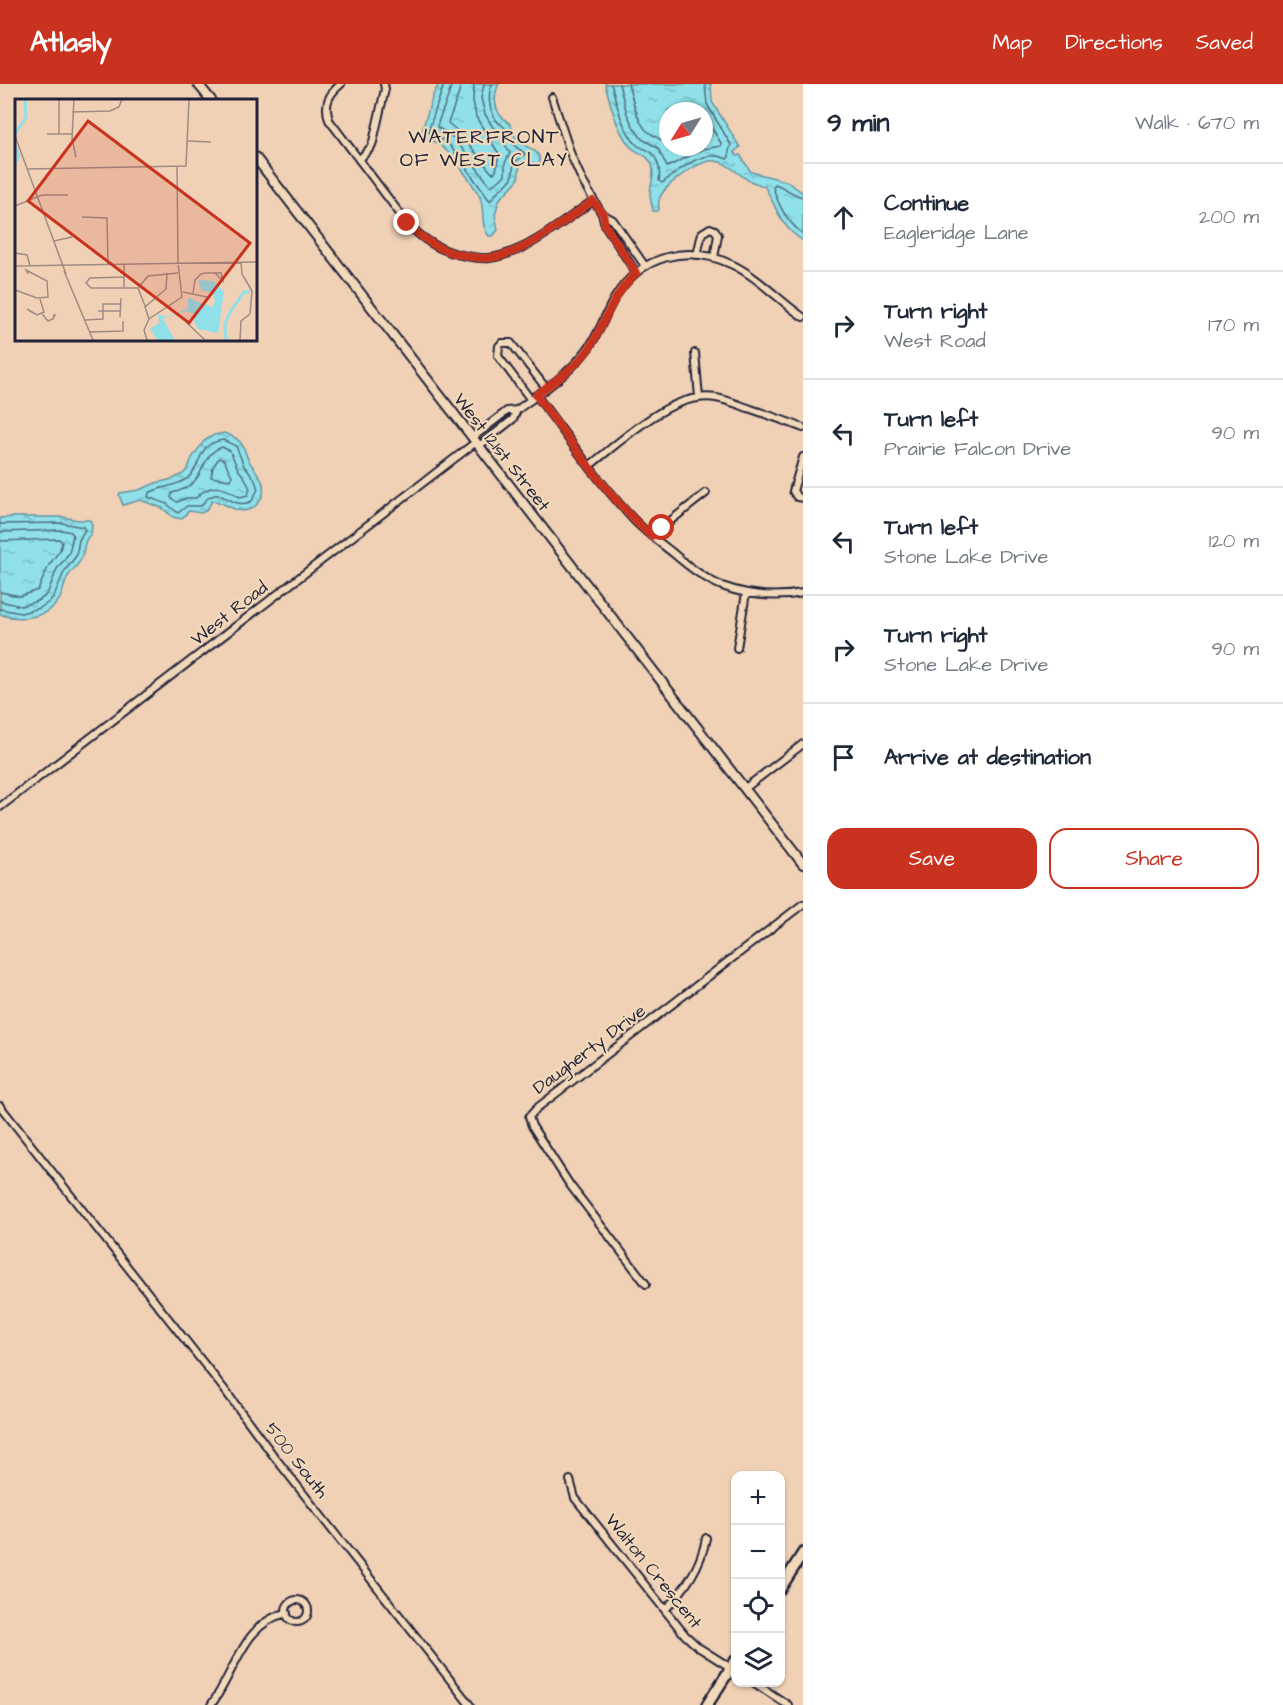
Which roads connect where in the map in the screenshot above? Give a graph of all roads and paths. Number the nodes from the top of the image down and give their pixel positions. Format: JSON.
{"nodes":[{"id":1,"x":198,"y":84,"type":"edge"},
{"id":2,"x":341,"y":84,"type":"edge"},
{"id":3,"x":384,"y":84,"type":"edge"},
{"id":4,"x":552,"y":97,"type":"dead end"},
{"id":5,"x":210,"y":99,"type":"edge"},
{"id":6,"x":256,"y":158,"type":"edge"},
{"id":7,"x":358,"y":160,"type":"junction"},
{"id":8,"x":593,"y":201,"type":"junction"},
{"id":9,"x":603,"y":214,"type":"junction"},
{"id":10,"x":697,"y":255,"type":"junction"},
{"id":11,"x":714,"y":258,"type":"junction"},
{"id":12,"x":645,"y":266,"type":"junction"},
{"id":13,"x":636,"y":273,"type":"junction"},
{"id":14,"x":803,"y":317,"type":"edge"},
{"id":15,"x":695,"y":353,"type":"dead end"},
{"id":16,"x":546,"y":387,"type":"junction"},
{"id":17,"x":699,"y":397,"type":"junction"},
{"id":18,"x":533,"y":398,"type":"junction"},
{"id":19,"x":517,"y":410,"type":"junction"},
{"id":20,"x":803,"y":428,"type":"edge"},
{"id":21,"x":475,"y":442,"type":"junction"},
{"id":22,"x":803,"y":457,"type":"edge"},
{"id":23,"x":589,"y":465,"type":"junction"},
{"id":24,"x":706,"y":493,"type":"dead end"},
{"id":25,"x":803,"y":498,"type":"edge"},
{"id":26,"x":651,"y":536,"type":"junction"},
{"id":27,"x":746,"y":593,"type":"junction"},
{"id":28,"x":803,"y":593,"type":"edge"},
{"id":29,"x":736,"y":648,"type":"dead end"},
{"id":30,"x":803,"y":744,"type":"edge"},
{"id":31,"x":744,"y":789,"type":"junction"},
{"id":32,"x":0,"y":807,"type":"edge"},
{"id":33,"x":803,"y":864,"type":"edge"},
{"id":34,"x":803,"y":904,"type":"edge"},
{"id":35,"x":0,"y":1106,"type":"edge"},
{"id":36,"x":646,"y":1284,"type":"dead end"},
{"id":37,"x":570,"y":1480,"type":"dead end"},
{"id":38,"x":706,"y":1538,"type":"dead end"},
{"id":39,"x":803,"y":1553,"type":"edge"},
{"id":40,"x":785,"y":1581,"type":"edge"},
{"id":41,"x":665,"y":1610,"type":"junction"},
{"id":42,"x":287,"y":1613,"type":"dead end"},
{"id":43,"x":731,"y":1665,"type":"edge"},
{"id":44,"x":731,"y":1671,"type":"edge"},
{"id":45,"x":759,"y":1687,"type":"edge"},
{"id":46,"x":211,"y":1705,"type":"edge"},
{"id":47,"x":470,"y":1705,"type":"edge"},
{"id":48,"x":707,"y":1705,"type":"edge"},
{"id":49,"x":788,"y":1705,"type":"edge"}],
"edges":[{"from":1,"to":5,"type":"street"},
{"from":2,"to":7,"type":"street"},
{"from":3,"to":7,"type":"street"},
{"from":4,"to":8,"type":"street"},
{"from":6,"to":21,"type":"street","name":"West 121st Street"},
{"from":7,"to":8,"type":"street"},
{"from":8,"to":9,"type":"street"},
{"from":9,"to":12,"type":"street"},
{"from":9,"to":13,"type":"street"},
{"from":10,"to":11,"type":"street","name":"West Road"},
{"from":10,"to":11,"type":"street"},
{"from":10,"to":12,"type":"street","name":"West Road"},
{"from":11,"to":14,"type":"street","name":"West Road"},
{"from":12,"to":13,"type":"street","name":"West Road"},
{"from":13,"to":16,"type":"street","name":"West Road"},
{"from":15,"to":17,"type":"street"},
{"from":16,"to":18,"type":"street","name":"West Road"},
{"from":16,"to":18,"type":"street"},
{"from":17,"to":20,"type":"street"},
{"from":17,"to":23,"type":"street"},
{"from":18,"to":19,"type":"street","name":"West Road"},
{"from":18,"to":23,"type":"street"},
{"from":19,"to":21,"type":"street","name":"West Road"},
{"from":19,"to":21,"type":"street","name":"West Road"},
{"from":21,"to":31,"type":"street","name":"West 121st Street"},
{"from":21,"to":32,"type":"street","name":"West Road"},
{"from":22,"to":25,"type":"street"},
{"from":23,"to":26,"type":"street"},
{"from":24,"to":26,"type":"street"},
{"from":26,"to":27,"type":"street"},
{"from":27,"to":28,"type":"street"},
{"from":27,"to":29,"type":"street"},
{"from":30,"to":31,"type":"street"},
{"from":31,"to":33,"type":"street","name":"West 121st Street"},
{"from":34,"to":36,"type":"street","name":"Daugherty Drive"},
{"from":35,"to":47,"type":"street","name":"500 South"},
{"from":37,"to":41,"type":"street","name":"Walton Crescent"},
{"from":38,"to":41,"type":"street"},
{"from":39,"to":40,"type":"main road"},
{"from":41,"to":43,"type":"street","name":"Walton Crescent"},
{"from":42,"to":46,"type":"street"},
{"from":44,"to":48,"type":"main road"},
{"from":45,"to":49,"type":"street"}]}
